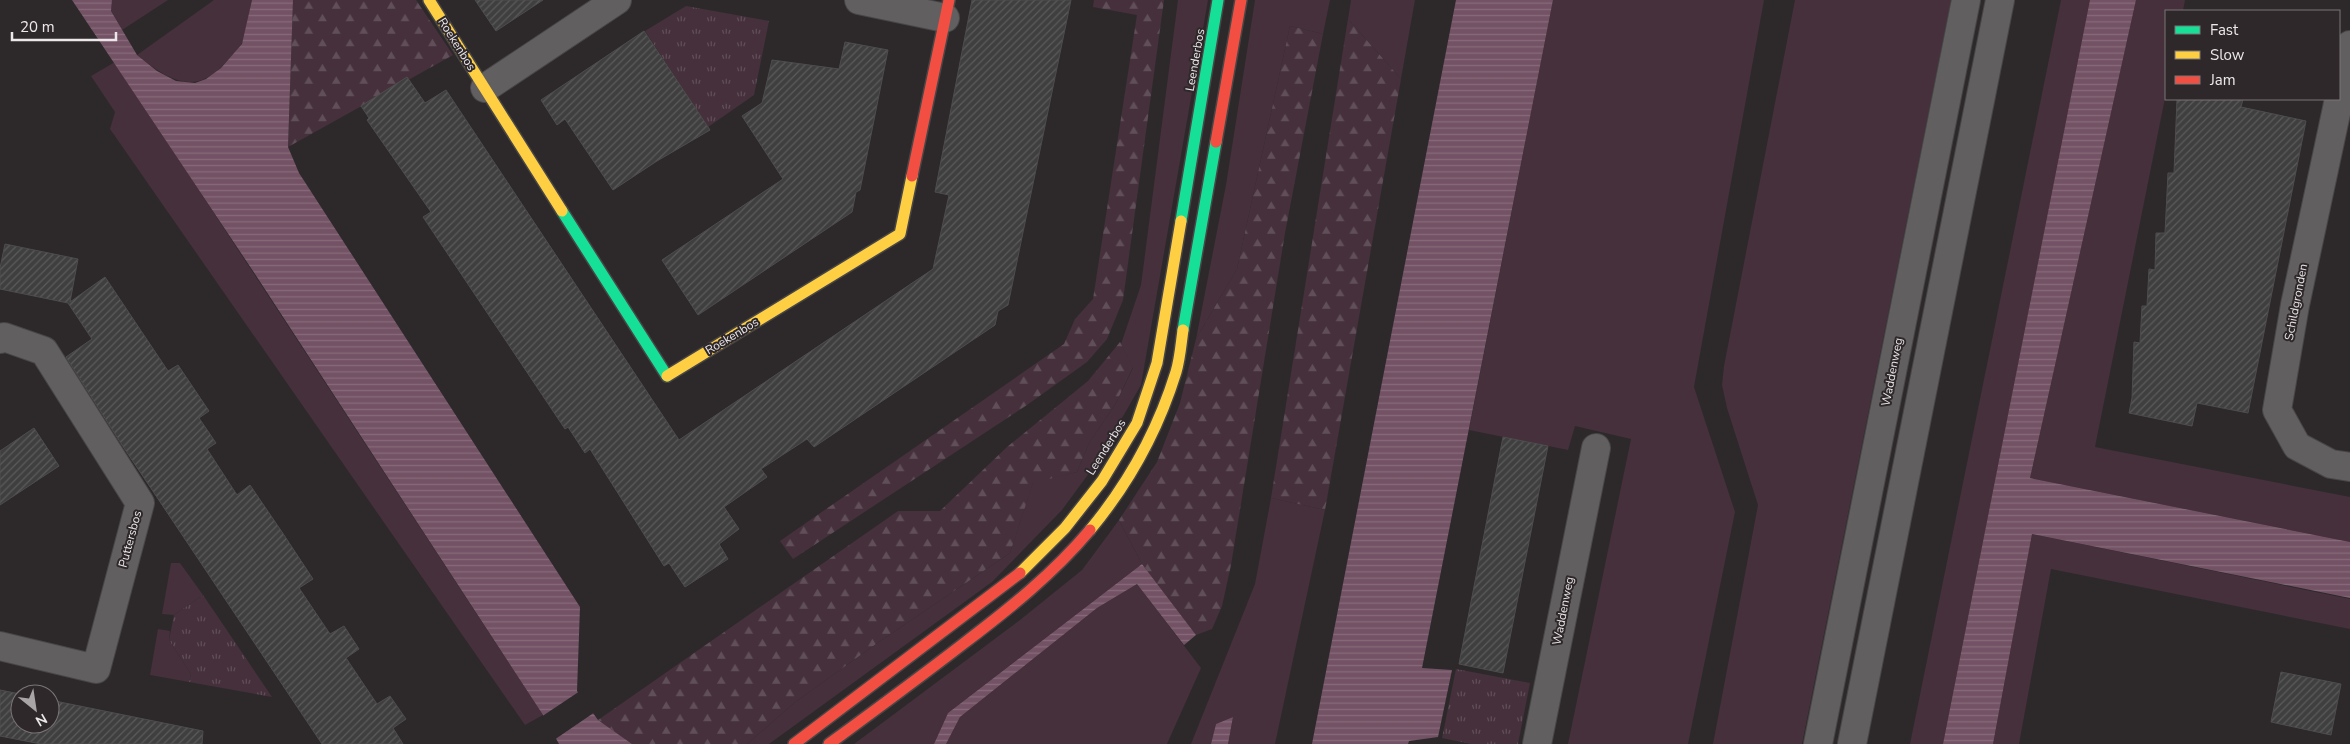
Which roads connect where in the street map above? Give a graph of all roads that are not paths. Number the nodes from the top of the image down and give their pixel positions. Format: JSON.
{"nodes":[{"id":1,"x":429,"y":0,"type":"edge"},
{"id":2,"x":617,"y":0,"type":"edge"},
{"id":3,"x":859,"y":0,"type":"edge"},
{"id":4,"x":1218,"y":0,"type":"edge"},
{"id":5,"x":1241,"y":0,"type":"edge"},
{"id":6,"x":1966,"y":0,"type":"edge"},
{"id":7,"x":2000,"y":0,"type":"edge"},
{"id":8,"x":947,"y":9,"type":"edge"},
{"id":9,"x":2350,"y":45,"type":"edge"},
{"id":10,"x":485,"y":88,"type":"junction"},
{"id":11,"x":2340,"y":93,"type":"edge"},
{"id":12,"x":2339,"y":100,"type":"edge"},
{"id":13,"x":0,"y":339,"type":"edge"},
{"id":14,"x":1596,"y":448,"type":"dead end"},
{"id":15,"x":2350,"y":467,"type":"edge"},
{"id":16,"x":0,"y":646,"type":"edge"},
{"id":17,"x":794,"y":744,"type":"edge"},
{"id":18,"x":829,"y":744,"type":"edge"},
{"id":19,"x":1537,"y":744,"type":"edge"},
{"id":20,"x":1818,"y":744,"type":"edge"},
{"id":21,"x":1852,"y":744,"type":"edge"}],
"edges":[{"from":1,"to":10,"type":"main road","name":"Roekenbos"},
{"from":2,"to":10,"type":"street"},
{"from":3,"to":8,"type":"street","name":"Roekenbos"},
{"from":4,"to":17,"type":"main road","name":"Leenderbos"},
{"from":5,"to":18,"type":"main road"},
{"from":6,"to":20,"type":"street","name":"Waddenweg"},
{"from":7,"to":21,"type":"street"},
{"from":8,"to":10,"type":"main road","name":"Roekenbos"},
{"from":9,"to":11,"type":"street","name":"Schildgronden"},
{"from":12,"to":15,"type":"street","name":"Schildgronden"},
{"from":13,"to":16,"type":"street","name":"Puttersbos"},
{"from":14,"to":19,"type":"street","name":"Waddenweg"}]}
